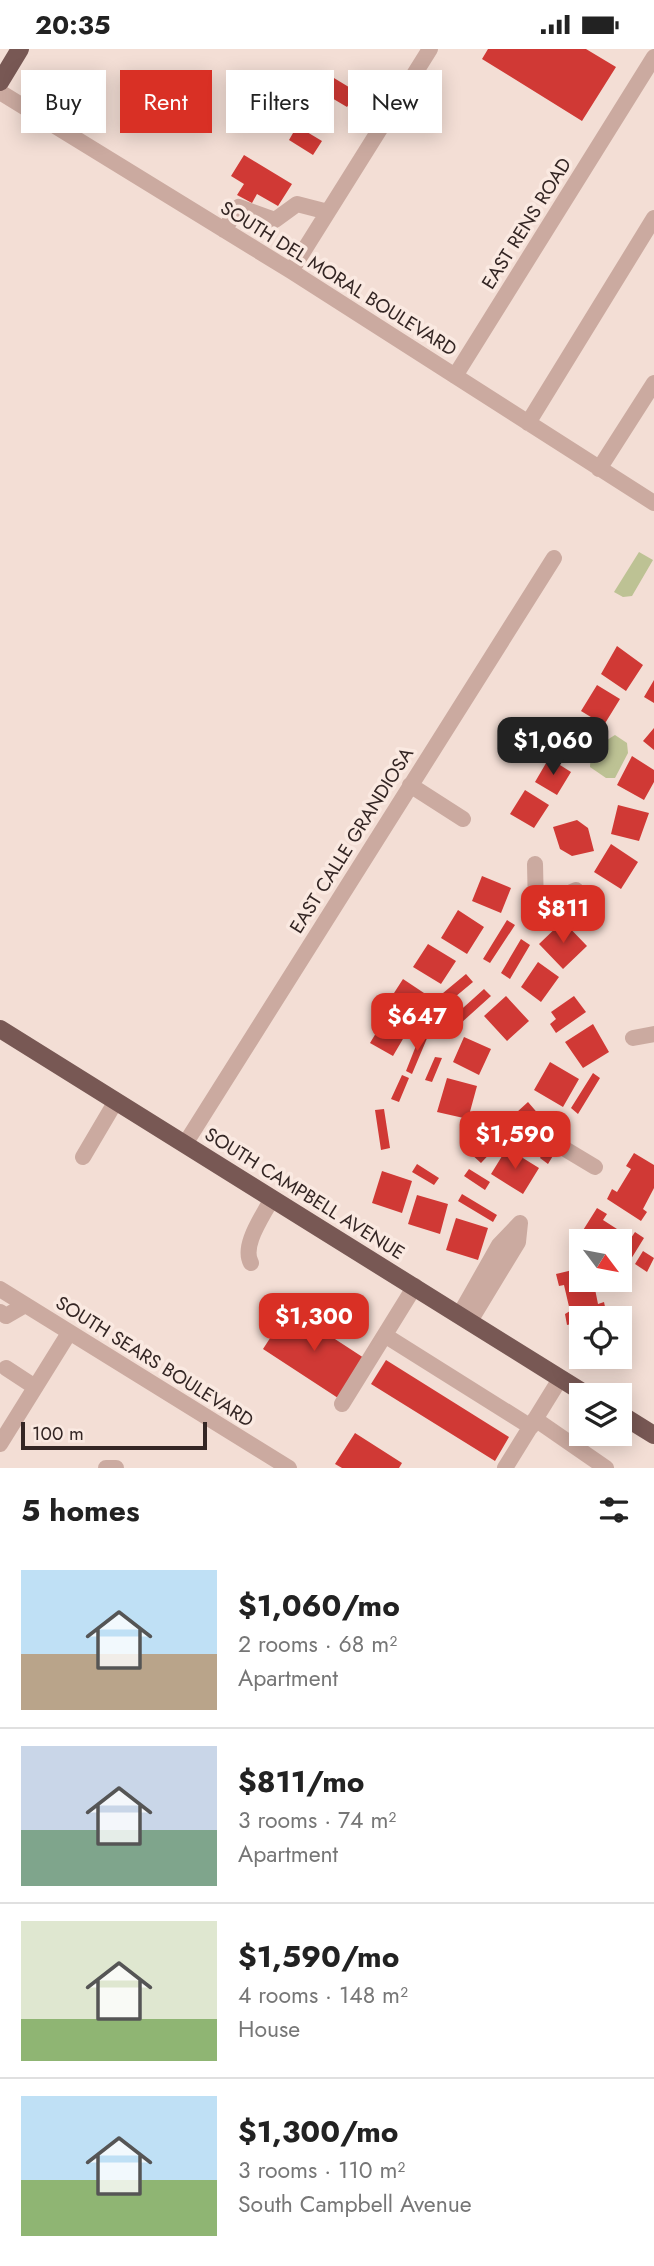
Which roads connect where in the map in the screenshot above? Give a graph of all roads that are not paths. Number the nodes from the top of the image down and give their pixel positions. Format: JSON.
{"nodes":[{"id":1,"x":20,"y":49,"type":"edge"},
{"id":2,"x":430,"y":49,"type":"edge"},
{"id":3,"x":654,"y":57,"type":"edge"},
{"id":4,"x":0,"y":82,"type":"edge"},
{"id":5,"x":0,"y":92,"type":"edge"},
{"id":6,"x":328,"y":212,"type":"junction"},
{"id":7,"x":654,"y":218,"type":"edge"},
{"id":8,"x":224,"y":230,"type":"junction"},
{"id":9,"x":291,"y":271,"type":"junction"},
{"id":10,"x":455,"y":376,"type":"junction"},
{"id":11,"x":654,"y":383,"type":"edge"},
{"id":12,"x":528,"y":423,"type":"junction"},
{"id":13,"x":600,"y":469,"type":"junction"},
{"id":14,"x":654,"y":503,"type":"edge"},
{"id":15,"x":554,"y":558,"type":"dead end"},
{"id":16,"x":410,"y":785,"type":"junction"},
{"id":17,"x":463,"y":819,"type":"dead end"},
{"id":18,"x":534,"y":864,"type":"dead end"},
{"id":19,"x":576,"y":890,"type":"dead end"},
{"id":20,"x":0,"y":1029,"type":"edge"},
{"id":21,"x":654,"y":1034,"type":"edge"},
{"id":22,"x":633,"y":1038,"type":"dead end"},
{"id":23,"x":116,"y":1101,"type":"junction"},
{"id":24,"x":186,"y":1144,"type":"junction"},
{"id":25,"x":565,"y":1149,"type":"dead end"},
{"id":26,"x":83,"y":1157,"type":"dead end"},
{"id":27,"x":595,"y":1167,"type":"dead end"},
{"id":28,"x":272,"y":1198,"type":"junction"},
{"id":29,"x":251,"y":1263,"type":"dead end"},
{"id":30,"x":415,"y":1286,"type":"junction"},
{"id":31,"x":0,"y":1289,"type":"edge"},
{"id":32,"x":25,"y":1305,"type":"junction"},
{"id":33,"x":0,"y":1312,"type":"edge"},
{"id":34,"x":465,"y":1317,"type":"junction"},
{"id":35,"x":69,"y":1333,"type":"junction"},
{"id":36,"x":386,"y":1336,"type":"dead end"},
{"id":37,"x":6,"y":1369,"type":"dead end"},
{"id":38,"x":561,"y":1379,"type":"junction"},
{"id":39,"x":569,"y":1384,"type":"edge"},
{"id":40,"x":35,"y":1387,"type":"junction"},
{"id":41,"x":342,"y":1404,"type":"dead end"},
{"id":42,"x":632,"y":1422,"type":"edge"},
{"id":43,"x":533,"y":1423,"type":"junction"},
{"id":44,"x":654,"y":1435,"type":"edge"},
{"id":45,"x":0,"y":1444,"type":"edge"},
{"id":46,"x":106,"y":1468,"type":"edge"},
{"id":47,"x":116,"y":1468,"type":"edge"},
{"id":48,"x":289,"y":1468,"type":"edge"},
{"id":49,"x":505,"y":1468,"type":"edge"},
{"id":50,"x":606,"y":1468,"type":"edge"}],
"edges":[{"from":1,"to":4,"type":"main road"},
{"from":2,"to":6,"type":"street"},
{"from":3,"to":10,"type":"street","name":"EAST RENS ROAD"},
{"from":5,"to":8,"type":"street","name":"SOUTH DEL MORAL BOULEVARD"},
{"from":6,"to":8,"type":"street"},
{"from":6,"to":9,"type":"street"},
{"from":7,"to":12,"type":"street"},
{"from":8,"to":9,"type":"street","name":"SOUTH DEL MORAL BOULEVARD"},
{"from":9,"to":10,"type":"street","name":"SOUTH DEL MORAL BOULEVARD"},
{"from":10,"to":12,"type":"street","name":"SOUTH DEL MORAL BOULEVARD"},
{"from":11,"to":13,"type":"street"},
{"from":12,"to":13,"type":"street","name":"SOUTH DEL MORAL BOULEVARD"},
{"from":13,"to":14,"type":"street","name":"SOUTH DEL MORAL BOULEVARD"},
{"from":15,"to":16,"type":"street","name":"EAST CALLE GRANDIOSA"},
{"from":16,"to":17,"type":"street"},
{"from":16,"to":24,"type":"street","name":"EAST CALLE GRANDIOSA"},
{"from":18,"to":19,"type":"street"},
{"from":20,"to":23,"type":"main road","name":"SOUTH CAMPBELL AVENUE"},
{"from":21,"to":22,"type":"street"},
{"from":23,"to":24,"type":"main road","name":"SOUTH CAMPBELL AVENUE"},
{"from":23,"to":26,"type":"street"},
{"from":24,"to":28,"type":"main road","name":"SOUTH CAMPBELL AVENUE"},
{"from":25,"to":27,"type":"street"},
{"from":28,"to":29,"type":"street"},
{"from":28,"to":30,"type":"main road","name":"SOUTH CAMPBELL AVENUE"},
{"from":30,"to":34,"type":"main road","name":"SOUTH CAMPBELL AVENUE"},
{"from":30,"to":41,"type":"street"},
{"from":31,"to":32,"type":"street","name":"SOUTH SEARS BOULEVARD"},
{"from":32,"to":33,"type":"street"},
{"from":32,"to":35,"type":"street","name":"SOUTH SEARS BOULEVARD"},
{"from":34,"to":34,"type":"street"},
{"from":34,"to":38,"type":"main road","name":"SOUTH CAMPBELL AVENUE"},
{"from":35,"to":40,"type":"street"},
{"from":35,"to":48,"type":"street","name":"SOUTH SEARS BOULEVARD"},
{"from":36,"to":43,"type":"street"},
{"from":37,"to":40,"type":"street"},
{"from":38,"to":39,"type":"main road","name":"SOUTH CAMPBELL AVENUE"},
{"from":38,"to":43,"type":"street"},
{"from":40,"to":45,"type":"street"},
{"from":42,"to":44,"type":"main road"},
{"from":43,"to":49,"type":"street"},
{"from":43,"to":50,"type":"street"},
{"from":46,"to":47,"type":"street"}]}
